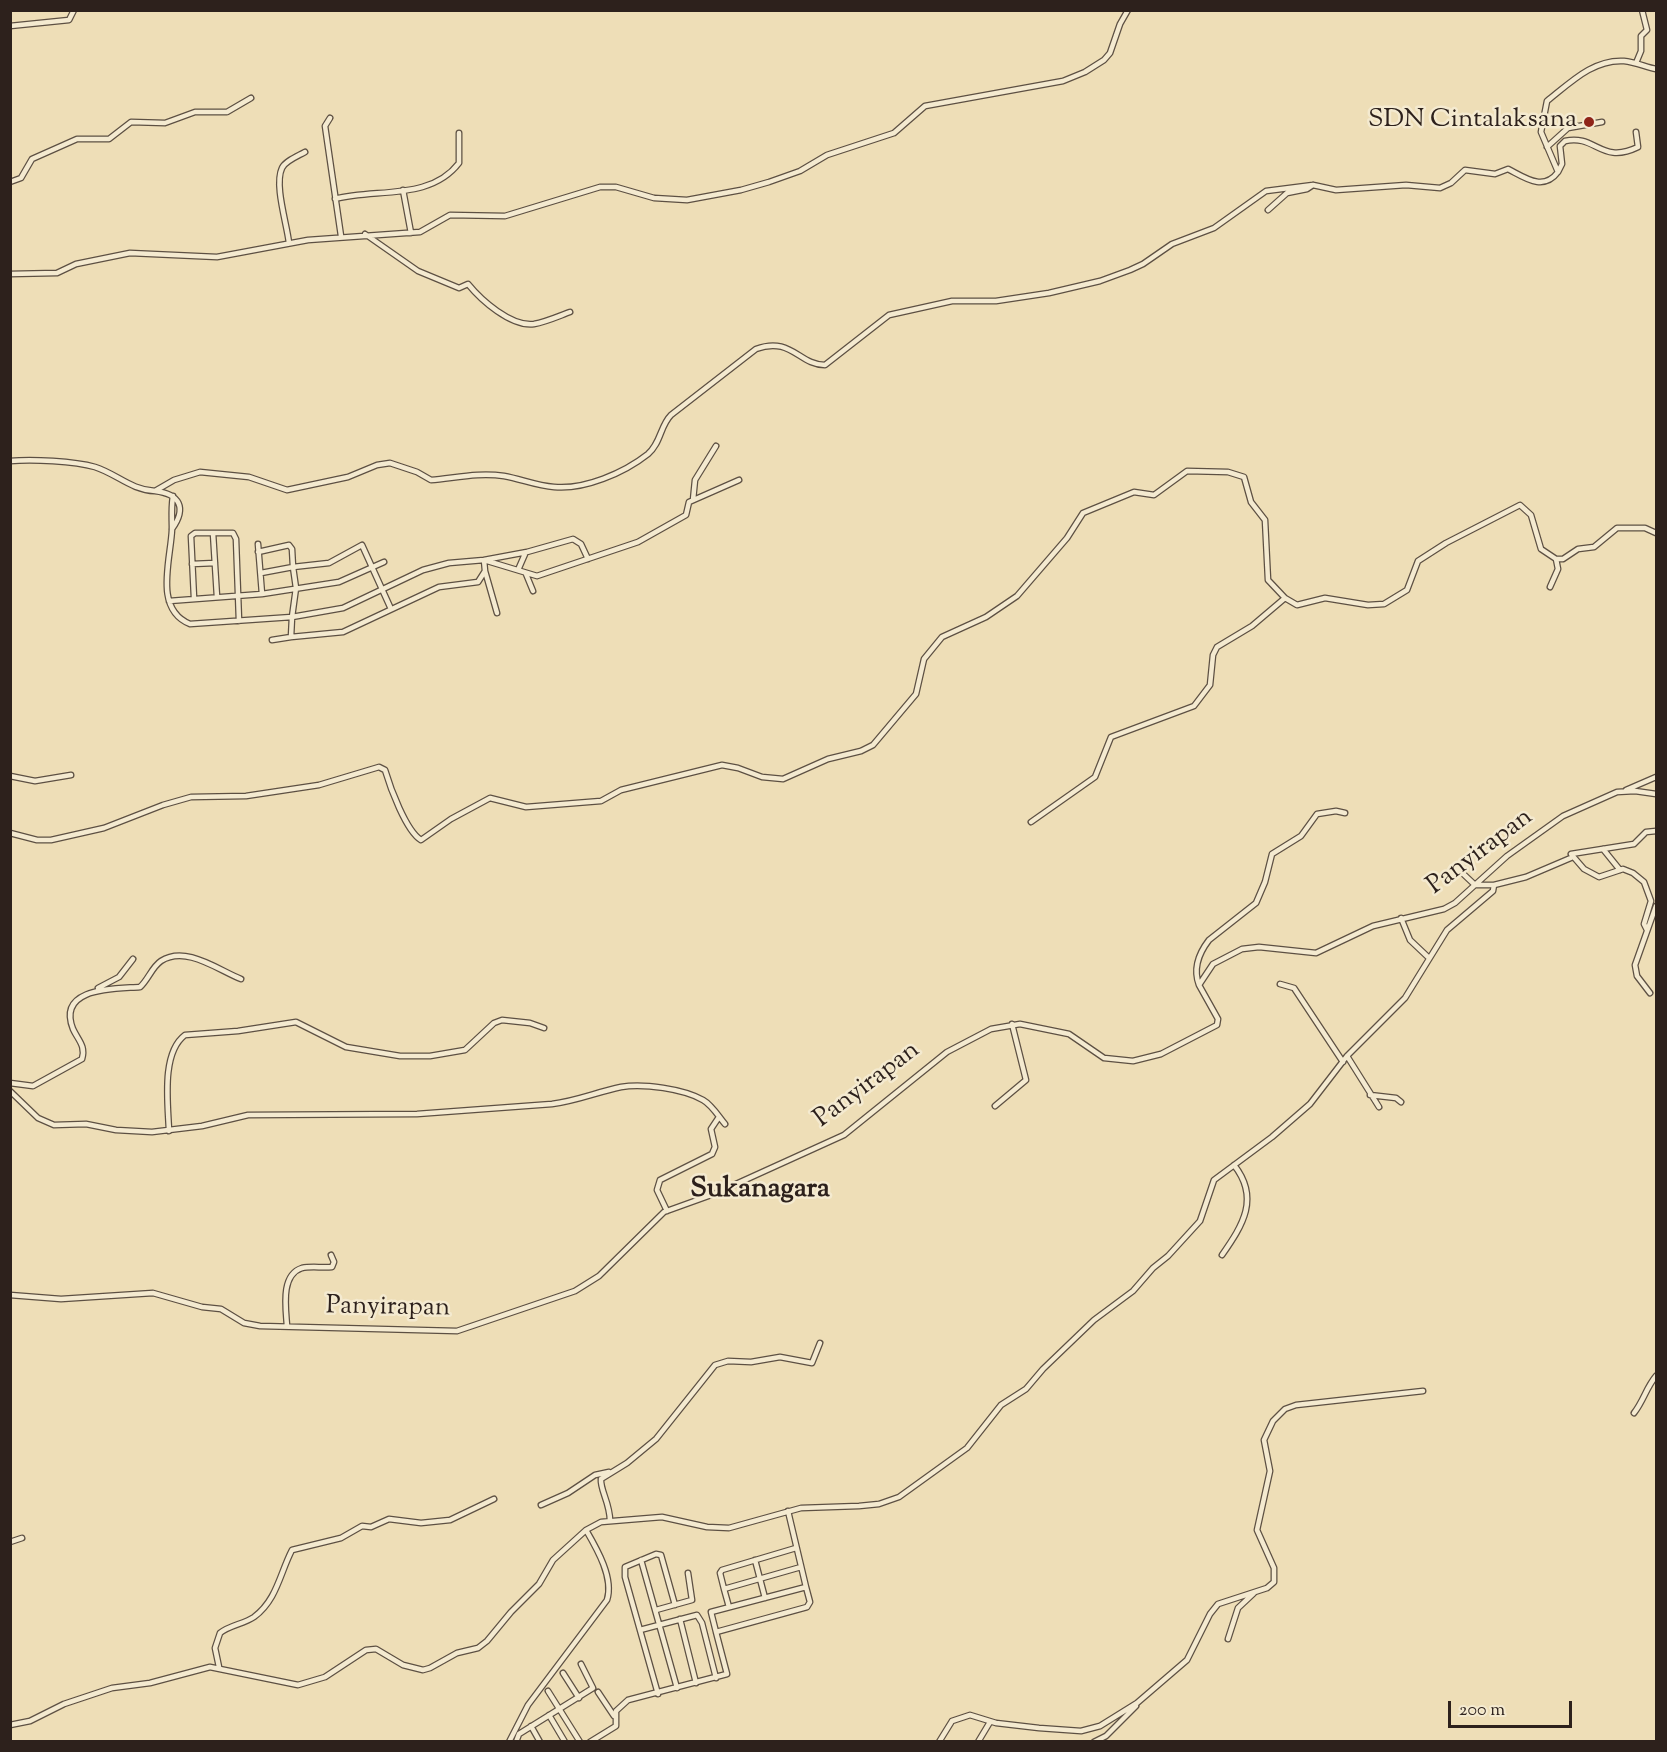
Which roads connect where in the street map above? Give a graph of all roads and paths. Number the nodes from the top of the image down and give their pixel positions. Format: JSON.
{"nodes":[{"id":1,"x":74,"y":10,"type":"edge"},
{"id":2,"x":1128,"y":10,"type":"edge"},
{"id":3,"x":1642,"y":10,"type":"edge"},
{"id":4,"x":10,"y":26,"type":"edge"},
{"id":5,"x":1636,"y":63,"type":"junction"},
{"id":6,"x":1656,"y":69,"type":"edge"},
{"id":7,"x":251,"y":98,"type":"dead end"},
{"id":8,"x":330,"y":118,"type":"dead end"},
{"id":9,"x":1602,"y":122,"type":"dead end"},
{"id":10,"x":1636,"y":132,"type":"dead end"},
{"id":11,"x":459,"y":133,"type":"dead end"},
{"id":12,"x":1547,"y":147,"type":"junction"},
{"id":13,"x":305,"y":152,"type":"dead end"},
{"id":14,"x":1558,"y":172,"type":"junction"},
{"id":15,"x":10,"y":182,"type":"edge"},
{"id":16,"x":1313,"y":185,"type":"junction"},
{"id":17,"x":403,"y":190,"type":"junction"},
{"id":18,"x":334,"y":200,"type":"junction"},
{"id":19,"x":1269,"y":210,"type":"dead end"},
{"id":20,"x":411,"y":233,"type":"junction"},
{"id":21,"x":365,"y":234,"type":"junction"},
{"id":22,"x":341,"y":236,"type":"junction"},
{"id":23,"x":289,"y":243,"type":"junction"},
{"id":24,"x":10,"y":274,"type":"edge"},
{"id":25,"x":570,"y":312,"type":"dead end"},
{"id":26,"x":716,"y":446,"type":"dead end"},
{"id":27,"x":10,"y":461,"type":"edge"},
{"id":28,"x":739,"y":480,"type":"dead end"},
{"id":29,"x":155,"y":491,"type":"junction"},
{"id":30,"x":173,"y":496,"type":"junction"},
{"id":31,"x":693,"y":500,"type":"junction"},
{"id":32,"x":172,"y":529,"type":"junction"},
{"id":33,"x":213,"y":533,"type":"junction"},
{"id":34,"x":1656,"y":533,"type":"edge"},
{"id":35,"x":258,"y":544,"type":"dead end"},
{"id":36,"x":258,"y":552,"type":"junction"},
{"id":37,"x":527,"y":552,"type":"junction"},
{"id":38,"x":588,"y":559,"type":"junction"},
{"id":39,"x":1556,"y":559,"type":"junction"},
{"id":40,"x":484,"y":560,"type":"junction"},
{"id":41,"x":384,"y":562,"type":"dead end"},
{"id":42,"x":215,"y":563,"type":"junction"},
{"id":43,"x":192,"y":564,"type":"junction"},
{"id":44,"x":293,"y":567,"type":"junction"},
{"id":45,"x":373,"y":569,"type":"junction"},
{"id":46,"x":518,"y":570,"type":"junction"},
{"id":47,"x":485,"y":571,"type":"junction"},
{"id":48,"x":261,"y":573,"type":"junction"},
{"id":49,"x":526,"y":574,"type":"junction"},
{"id":50,"x":1550,"y":587,"type":"dead end"},
{"id":51,"x":296,"y":588,"type":"junction"},
{"id":52,"x":382,"y":588,"type":"junction"},
{"id":53,"x":533,"y":591,"type":"dead end"},
{"id":54,"x":262,"y":594,"type":"junction"},
{"id":55,"x":238,"y":596,"type":"junction"},
{"id":56,"x":217,"y":597,"type":"junction"},
{"id":57,"x":194,"y":598,"type":"junction"},
{"id":58,"x":1285,"y":598,"type":"junction"},
{"id":59,"x":169,"y":602,"type":"junction"},
{"id":60,"x":391,"y":609,"type":"junction"},
{"id":61,"x":497,"y":613,"type":"dead end"},
{"id":62,"x":292,"y":617,"type":"junction"},
{"id":63,"x":239,"y":621,"type":"junction"},
{"id":64,"x":291,"y":638,"type":"junction"},
{"id":65,"x":272,"y":640,"type":"dead end"},
{"id":66,"x":71,"y":775,"type":"dead end"},
{"id":67,"x":10,"y":776,"type":"edge"},
{"id":68,"x":1656,"y":777,"type":"edge"},
{"id":69,"x":1624,"y":791,"type":"junction"},
{"id":70,"x":1656,"y":794,"type":"edge"},
{"id":71,"x":1345,"y":813,"type":"dead end"},
{"id":72,"x":1031,"y":822,"type":"dead end"},
{"id":73,"x":1656,"y":831,"type":"edge"},
{"id":74,"x":10,"y":833,"type":"edge"},
{"id":75,"x":1603,"y":849,"type":"junction"},
{"id":76,"x":1573,"y":857,"type":"junction"},
{"id":77,"x":1458,"y":868,"type":"dead end"},
{"id":78,"x":1620,"y":870,"type":"junction"},
{"id":79,"x":1475,"y":885,"type":"junction"},
{"id":80,"x":1494,"y":885,"type":"junction"},
{"id":81,"x":1656,"y":906,"type":"edge"},
{"id":82,"x":1401,"y":918,"type":"junction"},
{"id":83,"x":1647,"y":930,"type":"junction"},
{"id":84,"x":1429,"y":958,"type":"junction"},
{"id":85,"x":133,"y":959,"type":"dead end"},
{"id":86,"x":241,"y":979,"type":"dead end"},
{"id":87,"x":1280,"y":984,"type":"dead end"},
{"id":88,"x":1199,"y":985,"type":"junction"},
{"id":89,"x":93,"y":990,"type":"junction"},
{"id":90,"x":1650,"y":993,"type":"dead end"},
{"id":91,"x":1012,"y":1024,"type":"junction"},
{"id":92,"x":544,"y":1028,"type":"dead end"},
{"id":93,"x":1347,"y":1056,"type":"junction"},
{"id":94,"x":1343,"y":1062,"type":"junction"},
{"id":95,"x":10,"y":1083,"type":"edge"},
{"id":96,"x":10,"y":1091,"type":"edge"},
{"id":97,"x":1369,"y":1094,"type":"junction"},
{"id":98,"x":1401,"y":1102,"type":"dead end"},
{"id":99,"x":996,"y":1106,"type":"dead end"},
{"id":100,"x":1378,"y":1107,"type":"dead end"},
{"id":101,"x":719,"y":1117,"type":"junction"},
{"id":102,"x":725,"y":1124,"type":"dead end"},
{"id":103,"x":169,"y":1131,"type":"junction"},
{"id":104,"x":1234,"y":1166,"type":"junction"},
{"id":105,"x":667,"y":1211,"type":"junction"},
{"id":106,"x":331,"y":1255,"type":"dead end"},
{"id":107,"x":1222,"y":1255,"type":"dead end"},
{"id":108,"x":10,"y":1295,"type":"edge"},
{"id":109,"x":287,"y":1326,"type":"junction"},
{"id":110,"x":820,"y":1342,"type":"dead end"},
{"id":111,"x":1656,"y":1376,"type":"edge"},
{"id":112,"x":1423,"y":1391,"type":"dead end"},
{"id":113,"x":1634,"y":1413,"type":"dead end"},
{"id":114,"x":609,"y":1472,"type":"junction"},
{"id":115,"x":494,"y":1498,"type":"dead end"},
{"id":116,"x":541,"y":1505,"type":"dead end"},
{"id":117,"x":788,"y":1511,"type":"junction"},
{"id":118,"x":610,"y":1521,"type":"junction"},
{"id":119,"x":586,"y":1530,"type":"junction"},
{"id":120,"x":22,"y":1538,"type":"dead end"},
{"id":121,"x":10,"y":1542,"type":"edge"},
{"id":122,"x":796,"y":1548,"type":"junction"},
{"id":123,"x":640,"y":1560,"type":"junction"},
{"id":124,"x":755,"y":1560,"type":"junction"},
{"id":125,"x":801,"y":1567,"type":"junction"},
{"id":126,"x":688,"y":1573,"type":"dead end"},
{"id":127,"x":760,"y":1579,"type":"junction"},
{"id":128,"x":806,"y":1587,"type":"junction"},
{"id":129,"x":724,"y":1589,"type":"junction"},
{"id":130,"x":1257,"y":1592,"type":"junction"},
{"id":131,"x":765,"y":1598,"type":"junction"},
{"id":132,"x":675,"y":1605,"type":"junction"},
{"id":133,"x":729,"y":1607,"type":"junction"},
{"id":134,"x":656,"y":1610,"type":"junction"},
{"id":135,"x":680,"y":1619,"type":"junction"},
{"id":136,"x":660,"y":1624,"type":"junction"},
{"id":137,"x":640,"y":1630,"type":"junction"},
{"id":138,"x":716,"y":1632,"type":"junction"},
{"id":139,"x":1228,"y":1639,"type":"dead end"},
{"id":140,"x":581,"y":1664,"type":"dead end"},
{"id":141,"x":219,"y":1667,"type":"junction"},
{"id":142,"x":563,"y":1673,"type":"dead end"},
{"id":143,"x":716,"y":1678,"type":"junction"},
{"id":144,"x":696,"y":1683,"type":"junction"},
{"id":145,"x":677,"y":1688,"type":"junction"},
{"id":146,"x":548,"y":1691,"type":"dead end"},
{"id":147,"x":598,"y":1692,"type":"dead end"},
{"id":148,"x":658,"y":1694,"type":"junction"},
{"id":149,"x":579,"y":1698,"type":"junction"},
{"id":150,"x":1137,"y":1703,"type":"junction"},
{"id":151,"x":559,"y":1709,"type":"junction"},
{"id":152,"x":549,"y":1715,"type":"junction"},
{"id":153,"x":614,"y":1716,"type":"junction"},
{"id":154,"x":990,"y":1722,"type":"junction"},
{"id":155,"x":10,"y":1725,"type":"edge"},
{"id":156,"x":531,"y":1726,"type":"junction"},
{"id":157,"x":509,"y":1742,"type":"edge"},
{"id":158,"x":516,"y":1742,"type":"edge"},
{"id":159,"x":540,"y":1742,"type":"edge"},
{"id":160,"x":565,"y":1742,"type":"edge"},
{"id":161,"x":580,"y":1742,"type":"edge"},
{"id":162,"x":590,"y":1742,"type":"edge"},
{"id":163,"x":939,"y":1742,"type":"edge"},
{"id":164,"x":978,"y":1742,"type":"edge"},
{"id":165,"x":1094,"y":1742,"type":"edge"}],
"edges":[{"from":1,"to":4,"type":"street"},
{"from":2,"to":20,"type":"street"},
{"from":3,"to":5,"type":"street"},
{"from":5,"to":6,"type":"street"},
{"from":5,"to":12,"type":"street"},
{"from":7,"to":15,"type":"street"},
{"from":8,"to":18,"type":"street"},
{"from":9,"to":12,"type":"street"},
{"from":10,"to":14,"type":"street"},
{"from":11,"to":17,"type":"street"},
{"from":12,"to":14,"type":"street"},
{"from":13,"to":23,"type":"street"},
{"from":14,"to":16,"type":"street"},
{"from":16,"to":19,"type":"street"},
{"from":16,"to":29,"type":"street"},
{"from":17,"to":18,"type":"street"},
{"from":17,"to":20,"type":"street"},
{"from":18,"to":22,"type":"street"},
{"from":20,"to":21,"type":"street"},
{"from":21,"to":22,"type":"street"},
{"from":21,"to":25,"type":"street"},
{"from":22,"to":23,"type":"street"},
{"from":23,"to":24,"type":"street"},
{"from":26,"to":31,"type":"street"},
{"from":27,"to":29,"type":"street"},
{"from":28,"to":31,"type":"street"},
{"from":29,"to":30,"type":"street"},
{"from":30,"to":32,"type":"street"},
{"from":30,"to":32,"type":"street"},
{"from":31,"to":38,"type":"street"},
{"from":32,"to":59,"type":"street"},
{"from":33,"to":42,"type":"street"},
{"from":33,"to":43,"type":"street"},
{"from":33,"to":55,"type":"street"},
{"from":34,"to":39,"type":"street"},
{"from":35,"to":36,"type":"street"},
{"from":36,"to":44,"type":"street"},
{"from":36,"to":48,"type":"street"},
{"from":37,"to":38,"type":"street"},
{"from":37,"to":40,"type":"street"},
{"from":37,"to":46,"type":"street"},
{"from":38,"to":49,"type":"street"},
{"from":39,"to":50,"type":"street"},
{"from":39,"to":58,"type":"street"},
{"from":40,"to":46,"type":"street"},
{"from":40,"to":47,"type":"street"},
{"from":40,"to":52,"type":"street"},
{"from":41,"to":45,"type":"street"},
{"from":42,"to":43,"type":"street"},
{"from":42,"to":56,"type":"street"},
{"from":43,"to":57,"type":"street"},
{"from":44,"to":45,"type":"street"},
{"from":44,"to":48,"type":"street"},
{"from":44,"to":51,"type":"street"},
{"from":45,"to":51,"type":"street"},
{"from":45,"to":52,"type":"street"},
{"from":46,"to":49,"type":"street"},
{"from":47,"to":60,"type":"street"},
{"from":47,"to":61,"type":"street"},
{"from":48,"to":54,"type":"street"},
{"from":49,"to":53,"type":"street"},
{"from":51,"to":54,"type":"street"},
{"from":51,"to":62,"type":"street"},
{"from":52,"to":60,"type":"street"},
{"from":52,"to":62,"type":"street"},
{"from":54,"to":55,"type":"street"},
{"from":55,"to":56,"type":"street"},
{"from":55,"to":63,"type":"street"},
{"from":56,"to":57,"type":"street"},
{"from":57,"to":59,"type":"street"},
{"from":58,"to":72,"type":"street"},
{"from":58,"to":74,"type":"street"},
{"from":59,"to":63,"type":"street"},
{"from":60,"to":64,"type":"street"},
{"from":62,"to":63,"type":"street"},
{"from":62,"to":64,"type":"street"},
{"from":64,"to":65,"type":"street"},
{"from":66,"to":67,"type":"street"},
{"from":68,"to":69,"type":"street"},
{"from":69,"to":70,"type":"street","name":"Panyirapan"},
{"from":69,"to":79,"type":"street","name":"Panyirapan"},
{"from":71,"to":88,"type":"street"},
{"from":73,"to":75,"type":"street"},
{"from":75,"to":76,"type":"street"},
{"from":75,"to":78,"type":"street"},
{"from":76,"to":78,"type":"street"},
{"from":76,"to":80,"type":"street"},
{"from":77,"to":79,"type":"street"},
{"from":78,"to":83,"type":"street"},
{"from":79,"to":80,"type":"street"},
{"from":79,"to":82,"type":"street","name":"Panyirapan"},
{"from":80,"to":84,"type":"street"},
{"from":81,"to":83,"type":"street"},
{"from":82,"to":84,"type":"street"},
{"from":82,"to":88,"type":"street","name":"Panyirapan"},
{"from":83,"to":90,"type":"street"},
{"from":84,"to":93,"type":"street"},
{"from":85,"to":89,"type":"street"},
{"from":86,"to":89,"type":"street"},
{"from":87,"to":94,"type":"street"},
{"from":88,"to":91,"type":"street","name":"Panyirapan"},
{"from":89,"to":95,"type":"street"},
{"from":91,"to":99,"type":"street"},
{"from":91,"to":105,"type":"street","name":"Panyirapan"},
{"from":92,"to":103,"type":"street"},
{"from":93,"to":94,"type":"street"},
{"from":93,"to":97,"type":"street"},
{"from":94,"to":104,"type":"street"},
{"from":96,"to":103,"type":"street"},
{"from":97,"to":98,"type":"street"},
{"from":97,"to":100,"type":"street"},
{"from":101,"to":102,"type":"street"},
{"from":101,"to":103,"type":"street"},
{"from":101,"to":105,"type":"street"},
{"from":104,"to":107,"type":"street"},
{"from":104,"to":117,"type":"street"},
{"from":105,"to":109,"type":"street","name":"Panyirapan"},
{"from":106,"to":109,"type":"street"},
{"from":108,"to":109,"type":"street","name":"Panyirapan"},
{"from":110,"to":114,"type":"street"},
{"from":111,"to":113,"type":"street"},
{"from":112,"to":130,"type":"street"},
{"from":114,"to":116,"type":"street"},
{"from":114,"to":118,"type":"street"},
{"from":115,"to":141,"type":"street"},
{"from":117,"to":118,"type":"street"},
{"from":117,"to":122,"type":"street"},
{"from":118,"to":119,"type":"street"},
{"from":119,"to":141,"type":"street"},
{"from":119,"to":157,"type":"street"},
{"from":120,"to":121,"type":"street"},
{"from":122,"to":124,"type":"street"},
{"from":122,"to":125,"type":"street"},
{"from":123,"to":132,"type":"street"},
{"from":123,"to":134,"type":"street"},
{"from":123,"to":137,"type":"street"},
{"from":124,"to":127,"type":"street"},
{"from":124,"to":129,"type":"street"},
{"from":125,"to":127,"type":"street"},
{"from":125,"to":128,"type":"street"},
{"from":126,"to":132,"type":"street"},
{"from":127,"to":129,"type":"street"},
{"from":127,"to":131,"type":"street"},
{"from":128,"to":131,"type":"street"},
{"from":128,"to":138,"type":"street"},
{"from":129,"to":133,"type":"street"},
{"from":130,"to":139,"type":"street"},
{"from":130,"to":150,"type":"street"},
{"from":131,"to":133,"type":"street"},
{"from":132,"to":134,"type":"street"},
{"from":133,"to":138,"type":"street"},
{"from":134,"to":136,"type":"street"},
{"from":135,"to":136,"type":"street"},
{"from":135,"to":143,"type":"street"},
{"from":135,"to":144,"type":"street"},
{"from":136,"to":137,"type":"street"},
{"from":136,"to":145,"type":"street"},
{"from":137,"to":148,"type":"street"},
{"from":138,"to":143,"type":"street"},
{"from":140,"to":149,"type":"street"},
{"from":141,"to":155,"type":"street"},
{"from":142,"to":149,"type":"street"},
{"from":143,"to":144,"type":"street"},
{"from":144,"to":145,"type":"street"},
{"from":145,"to":148,"type":"street"},
{"from":146,"to":151,"type":"street"},
{"from":147,"to":153,"type":"street"},
{"from":148,"to":153,"type":"street"},
{"from":149,"to":151,"type":"street"},
{"from":150,"to":154,"type":"street"},
{"from":150,"to":165,"type":"street"},
{"from":151,"to":152,"type":"street"},
{"from":151,"to":161,"type":"street"},
{"from":152,"to":156,"type":"street"},
{"from":152,"to":160,"type":"street"},
{"from":153,"to":162,"type":"street"},
{"from":154,"to":163,"type":"street"},
{"from":154,"to":164,"type":"street"},
{"from":156,"to":158,"type":"street"},
{"from":156,"to":159,"type":"street"}]}
